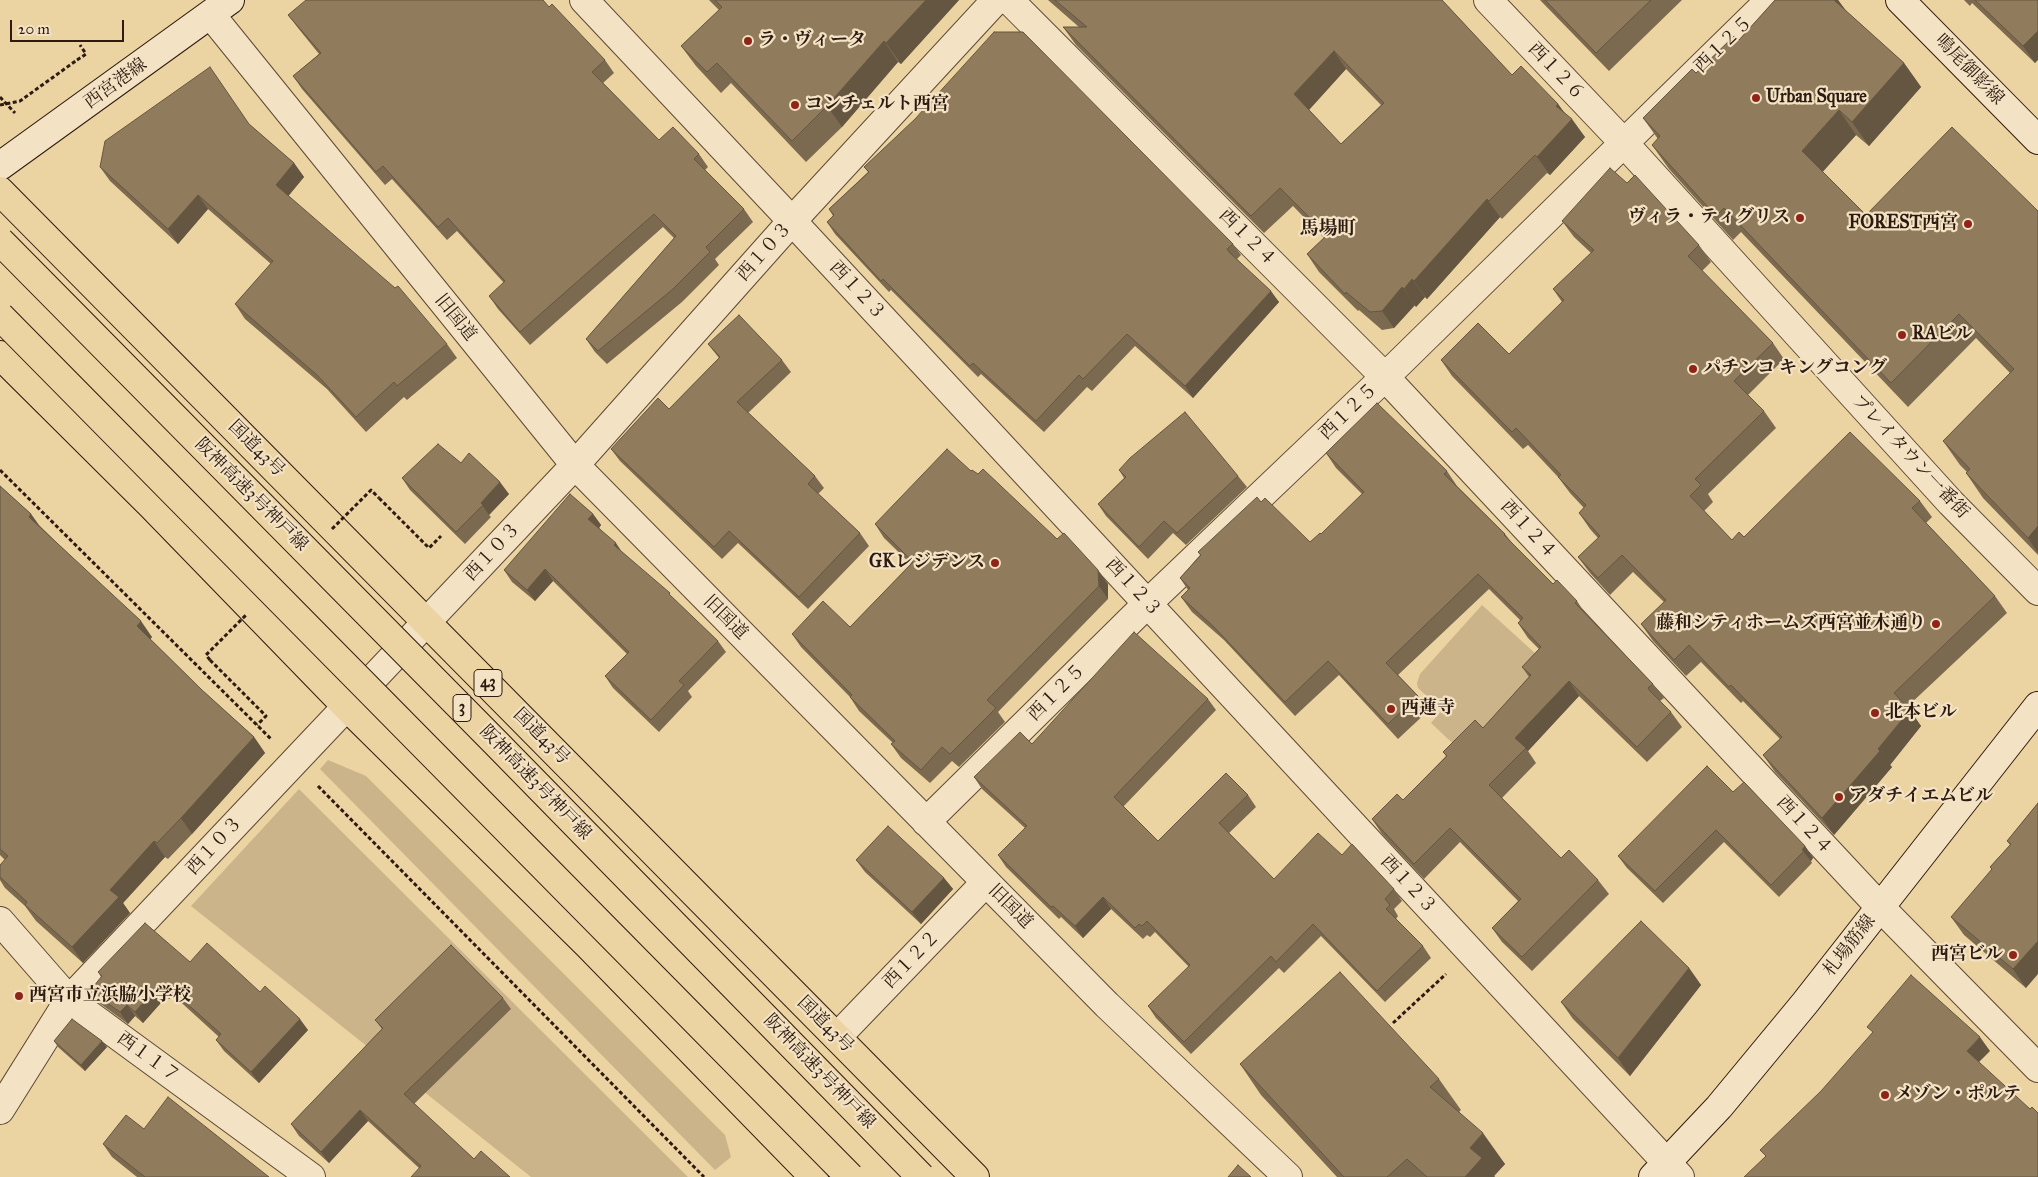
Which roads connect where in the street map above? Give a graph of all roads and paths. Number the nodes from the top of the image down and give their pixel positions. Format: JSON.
{"nodes":[{"id":1,"x":584,"y":0,"type":"edge"},
{"id":2,"x":996,"y":0,"type":"edge"},
{"id":3,"x":1009,"y":0,"type":"edge"},
{"id":4,"x":1488,"y":0,"type":"edge"},
{"id":5,"x":1770,"y":0,"type":"edge"},
{"id":6,"x":1900,"y":0,"type":"edge"},
{"id":7,"x":220,"y":8,"type":"edge"},
{"id":8,"x":80,"y":45,"type":"dead end"},
{"id":9,"x":0,"y":97,"type":"edge"},
{"id":10,"x":0,"y":105,"type":"edge"},
{"id":11,"x":16,"y":114,"type":"dead end"},
{"id":12,"x":2038,"y":140,"type":"edge"},
{"id":13,"x":1624,"y":143,"type":"junction"},
{"id":14,"x":0,"y":166,"type":"edge"},
{"id":15,"x":0,"y":191,"type":"edge"},
{"id":16,"x":792,"y":221,"type":"junction"},
{"id":17,"x":0,"y":241,"type":"edge"},
{"id":18,"x":0,"y":316,"type":"edge"},
{"id":19,"x":0,"y":356,"type":"edge"},
{"id":20,"x":1385,"y":377,"type":"junction"},
{"id":21,"x":575,"y":465,"type":"junction"},
{"id":22,"x":0,"y":470,"type":"edge"},
{"id":23,"x":379,"y":498,"type":"dead end"},
{"id":24,"x":441,"y":536,"type":"edge"},
{"id":25,"x":2038,"y":591,"type":"edge"},
{"id":26,"x":1147,"y":604,"type":"junction"},
{"id":27,"x":427,"y":621,"type":"junction"},
{"id":28,"x":210,"y":660,"type":"dead end"},
{"id":29,"x":347,"y":706,"type":"junction"},
{"id":30,"x":2038,"y":706,"type":"edge"},
{"id":31,"x":257,"y":725,"type":"junction"},
{"id":32,"x":294,"y":762,"type":"junction"},
{"id":33,"x":926,"y":822,"type":"junction"},
{"id":34,"x":986,"y":882,"type":"junction"},
{"id":35,"x":1880,"y":907,"type":"junction"},
{"id":36,"x":0,"y":922,"type":"edge"},
{"id":37,"x":1470,"y":952,"type":"junction"},
{"id":38,"x":69,"y":1000,"type":"junction"},
{"id":39,"x":1393,"y":1023,"type":"dead end"},
{"id":40,"x":837,"y":1037,"type":"junction"},
{"id":41,"x":2038,"y":1068,"type":"edge"},
{"id":42,"x":0,"y":1110,"type":"edge"},
{"id":43,"x":1667,"y":1172,"type":"edge"},
{"id":44,"x":311,"y":1177,"type":"edge"},
{"id":45,"x":704,"y":1177,"type":"edge"},
{"id":46,"x":814,"y":1177,"type":"edge"},
{"id":47,"x":850,"y":1177,"type":"edge"},
{"id":48,"x":921,"y":1177,"type":"edge"},
{"id":49,"x":975,"y":1177,"type":"edge"},
{"id":50,"x":1288,"y":1177,"type":"edge"}],
"edges":[{"from":1,"to":16,"type":"street","name":"西１２３"},
{"from":2,"to":16,"type":"street","name":"西１０３"},
{"from":3,"to":20,"type":"street","name":"西１２４"},
{"from":4,"to":13,"type":"street","name":"西１２６"},
{"from":5,"to":13,"type":"street","name":"西１２５"},
{"from":6,"to":12,"type":"street","name":"鳴尾御影線"},
{"from":7,"to":14,"type":"street","name":"西宮港線"},
{"from":7,"to":21,"type":"street","name":"旧国道"},
{"from":8,"to":10,"type":"path","bridge":true},
{"from":9,"to":11,"type":"path"},
{"from":13,"to":20,"type":"street","name":"西１２５"},
{"from":13,"to":25,"type":"street","name":"プレイタウン一番街"},
{"from":15,"to":27,"type":"highway","name":"国道43号","number":"43"},
{"from":16,"to":21,"type":"street","name":"西１０３"},
{"from":16,"to":26,"type":"street","name":"西１２３"},
{"from":17,"to":48,"type":"highway","name":"阪神高速3号神戸線","number":"3","bridge":true},
{"from":18,"to":47,"type":"highway","bridge":true},
{"from":19,"to":29,"type":"highway"},
{"from":20,"to":26,"type":"street","name":"西１２５"},
{"from":20,"to":35,"type":"street","name":"西１２４"},
{"from":21,"to":27,"type":"street","name":"西１０３"},
{"from":21,"to":33,"type":"street","name":"旧国道"},
{"from":22,"to":31,"type":"path"},
{"from":23,"to":24,"type":"path"},
{"from":26,"to":33,"type":"street","name":"西１２５"},
{"from":26,"to":37,"type":"street","name":"西１２３"},
{"from":27,"to":29,"type":"street","name":"西１０３"},
{"from":27,"to":40,"type":"highway","name":"国道43号","number":"43"},
{"from":28,"to":31,"type":"path"},
{"from":29,"to":32,"type":"street","name":"西１０３"},
{"from":29,"to":46,"type":"highway"},
{"from":30,"to":35,"type":"street","name":"札場筋線"},
{"from":31,"to":32,"type":"path"},
{"from":32,"to":38,"type":"street","name":"西１０３"},
{"from":32,"to":45,"type":"path"},
{"from":33,"to":34,"type":"street","name":"旧国道"},
{"from":34,"to":40,"type":"street","name":"西１２２"},
{"from":34,"to":50,"type":"street","name":"旧国道"},
{"from":35,"to":41,"type":"street","name":"西１２４"},
{"from":35,"to":43,"type":"street","name":"札場筋線"},
{"from":36,"to":38,"type":"street","name":"西１１７"},
{"from":37,"to":39,"type":"path"},
{"from":37,"to":43,"type":"street","name":"西１２３"},
{"from":38,"to":42,"type":"street","name":"西１０３"},
{"from":38,"to":44,"type":"street","name":"西１１７"},
{"from":40,"to":49,"type":"highway","name":"国道43号","number":"43"}]}
